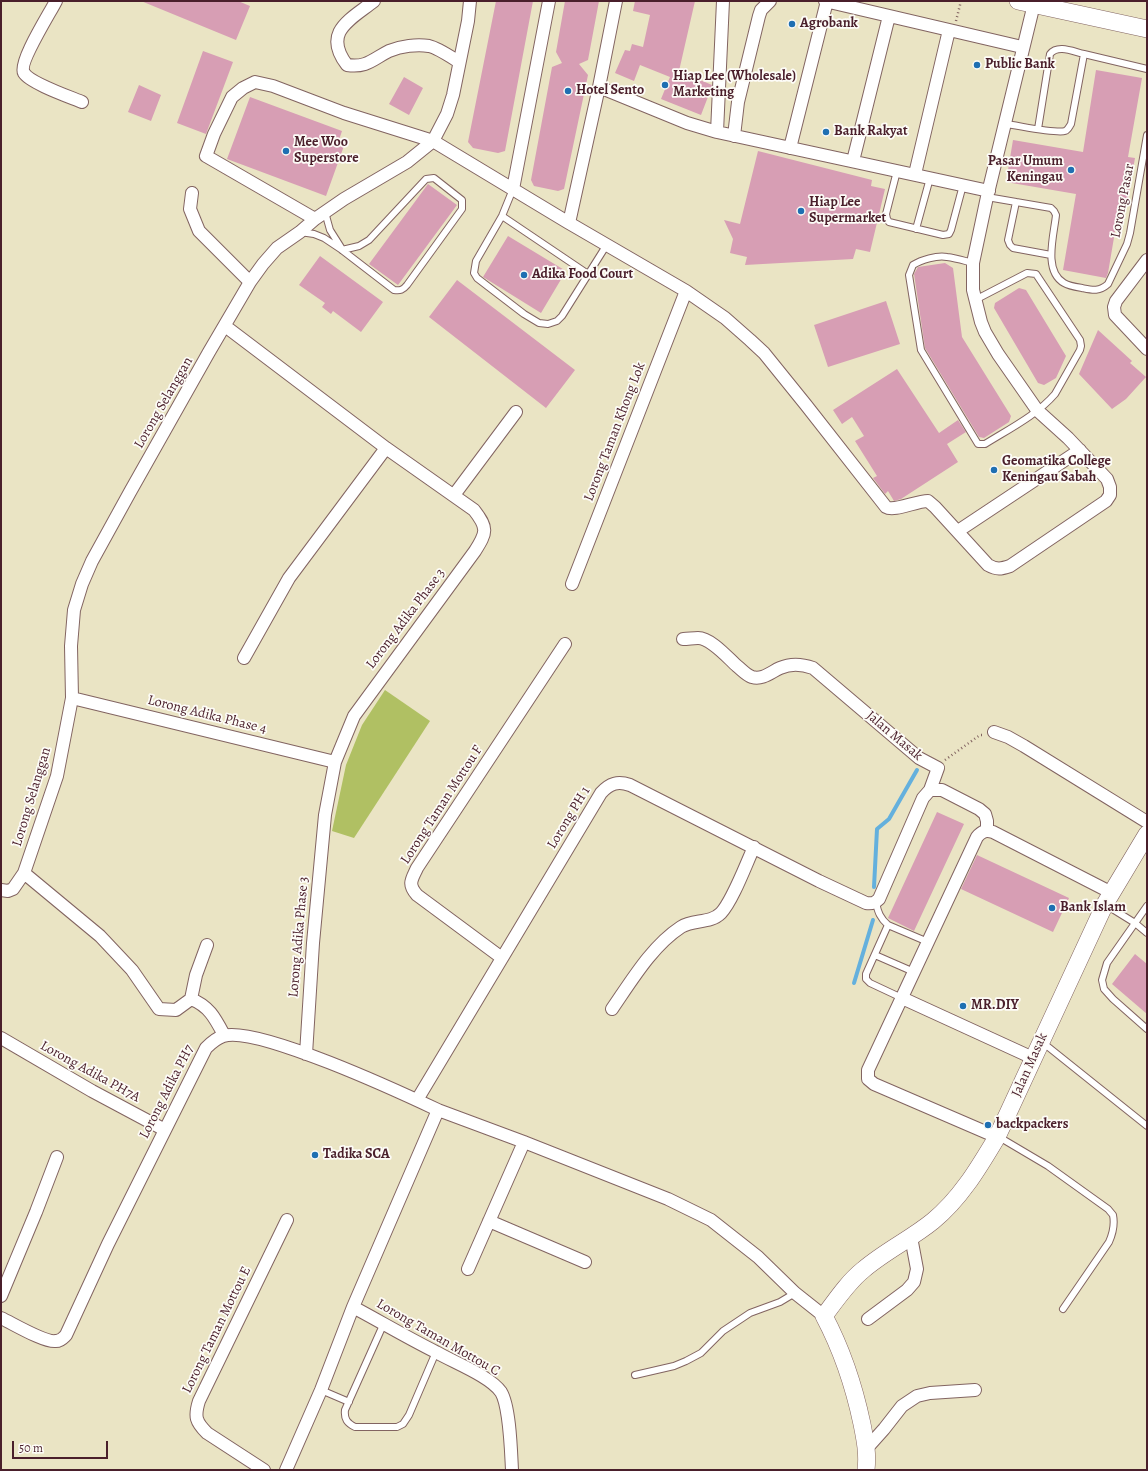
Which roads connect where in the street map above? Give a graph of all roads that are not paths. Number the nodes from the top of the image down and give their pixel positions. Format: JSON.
{"nodes":[{"id":1,"x":56,"y":1,"type":"edge"},
{"id":2,"x":374,"y":1,"type":"edge"},
{"id":3,"x":470,"y":1,"type":"edge"},
{"id":4,"x":549,"y":1,"type":"edge"},
{"id":5,"x":616,"y":1,"type":"edge"},
{"id":6,"x":723,"y":1,"type":"edge"},
{"id":7,"x":770,"y":1,"type":"edge"},
{"id":8,"x":826,"y":1,"type":"edge"},
{"id":9,"x":1026,"y":3,"type":"edge"},
{"id":10,"x":889,"y":16,"type":"junction"},
{"id":11,"x":1147,"y":29,"type":"edge"},
{"id":12,"x":951,"y":30,"type":"junction"},
{"id":13,"x":1022,"y":48,"type":"junction"},
{"id":14,"x":1084,"y":54,"type":"junction"},
{"id":15,"x":460,"y":62,"type":"junction"},
{"id":16,"x":1147,"y":69,"type":"edge"},
{"id":17,"x":599,"y":87,"type":"junction"},
{"id":18,"x":82,"y":102,"type":"dead end"},
{"id":19,"x":1005,"y":124,"type":"junction"},
{"id":20,"x":1038,"y":129,"type":"junction"},
{"id":21,"x":717,"y":132,"type":"junction"},
{"id":22,"x":1147,"y":135,"type":"edge"},
{"id":23,"x":734,"y":136,"type":"junction"},
{"id":24,"x":433,"y":141,"type":"junction"},
{"id":25,"x":790,"y":148,"type":"junction"},
{"id":26,"x":853,"y":162,"type":"junction"},
{"id":27,"x":897,"y":171,"type":"junction"},
{"id":28,"x":915,"y":174,"type":"junction"},
{"id":29,"x":930,"y":178,"type":"junction"},
{"id":30,"x":963,"y":185,"type":"junction"},
{"id":31,"x":513,"y":189,"type":"junction"},
{"id":32,"x":192,"y":192,"type":"dead end"},
{"id":33,"x":988,"y":194,"type":"junction"},
{"id":34,"x":1016,"y":202,"type":"junction"},
{"id":35,"x":320,"y":216,"type":"junction"},
{"id":36,"x":502,"y":216,"type":"junction"},
{"id":37,"x":569,"y":223,"type":"junction"},
{"id":38,"x":916,"y":229,"type":"junction"},
{"id":39,"x":300,"y":232,"type":"junction"},
{"id":40,"x":606,"y":246,"type":"junction"},
{"id":41,"x":342,"y":250,"type":"junction"},
{"id":42,"x":1051,"y":255,"type":"junction"},
{"id":43,"x":1147,"y":260,"type":"edge"},
{"id":44,"x":973,"y":263,"type":"junction"},
{"id":45,"x":588,"y":274,"type":"junction"},
{"id":46,"x":250,"y":282,"type":"junction"},
{"id":47,"x":686,"y":291,"type":"junction"},
{"id":48,"x":975,"y":300,"type":"junction"},
{"id":49,"x":225,"y":326,"type":"junction"},
{"id":50,"x":1147,"y":349,"type":"edge"},
{"id":51,"x":1038,"y":410,"type":"junction"},
{"id":52,"x":516,"y":412,"type":"dead end"},
{"id":53,"x":386,"y":448,"type":"junction"},
{"id":54,"x":1080,"y":450,"type":"junction"},
{"id":55,"x":454,"y":495,"type":"junction"},
{"id":56,"x":958,"y":531,"type":"junction"},
{"id":57,"x":572,"y":584,"type":"dead end"},
{"id":58,"x":683,"y":639,"type":"dead end"},
{"id":59,"x":565,"y":644,"type":"dead end"},
{"id":60,"x":244,"y":658,"type":"dead end"},
{"id":61,"x":72,"y":698,"type":"junction"},
{"id":62,"x":994,"y":732,"type":"road end"},
{"id":63,"x":335,"y":762,"type":"junction"},
{"id":64,"x":930,"y":790,"type":"junction"},
{"id":65,"x":1147,"y":822,"type":"edge"},
{"id":66,"x":987,"y":831,"type":"junction"},
{"id":67,"x":1147,"y":834,"type":"edge"},
{"id":68,"x":754,"y":847,"type":"junction"},
{"id":69,"x":24,"y":873,"type":"junction"},
{"id":70,"x":1,"y":890,"type":"edge"},
{"id":71,"x":1107,"y":898,"type":"junction"},
{"id":72,"x":876,"y":903,"type":"junction"},
{"id":73,"x":1147,"y":906,"type":"edge"},
{"id":74,"x":1135,"y":923,"type":"junction"},
{"id":75,"x":888,"y":925,"type":"junction"},
{"id":76,"x":1147,"y":933,"type":"edge"},
{"id":77,"x":928,"y":942,"type":"junction"},
{"id":78,"x":207,"y":945,"type":"dead end"},
{"id":79,"x":875,"y":955,"type":"junction"},
{"id":80,"x":502,"y":958,"type":"junction"},
{"id":81,"x":914,"y":972,"type":"junction"},
{"id":82,"x":902,"y":998,"type":"junction"},
{"id":83,"x":191,"y":999,"type":"junction"},
{"id":84,"x":612,"y":1009,"type":"dead end"},
{"id":85,"x":1147,"y":1030,"type":"edge"},
{"id":86,"x":224,"y":1035,"type":"junction"},
{"id":87,"x":1,"y":1038,"type":"edge"},
{"id":88,"x":1040,"y":1041,"type":"junction"},
{"id":89,"x":306,"y":1054,"type":"junction"},
{"id":90,"x":1033,"y":1058,"type":"junction"},
{"id":91,"x":417,"y":1100,"type":"junction"},
{"id":92,"x":438,"y":1110,"type":"junction"},
{"id":93,"x":1147,"y":1126,"type":"edge"},
{"id":94,"x":165,"y":1130,"type":"junction"},
{"id":95,"x":997,"y":1137,"type":"junction"},
{"id":96,"x":524,"y":1142,"type":"junction"},
{"id":97,"x":57,"y":1157,"type":"dead end"},
{"id":98,"x":287,"y":1220,"type":"dead end"},
{"id":99,"x":489,"y":1221,"type":"junction"},
{"id":100,"x":911,"y":1237,"type":"junction"},
{"id":101,"x":585,"y":1262,"type":"dead end"},
{"id":102,"x":468,"y":1269,"type":"dead end"},
{"id":103,"x":795,"y":1293,"type":"junction"},
{"id":104,"x":1,"y":1296,"type":"edge"},
{"id":105,"x":353,"y":1307,"type":"junction"},
{"id":106,"x":1063,"y":1308,"type":"dead end"},
{"id":107,"x":824,"y":1316,"type":"junction"},
{"id":108,"x":1,"y":1318,"type":"edge"},
{"id":109,"x":868,"y":1319,"type":"dead end"},
{"id":110,"x":384,"y":1323,"type":"junction"},
{"id":111,"x":436,"y":1352,"type":"junction"},
{"id":112,"x":635,"y":1375,"type":"dead end"},
{"id":113,"x":321,"y":1390,"type":"junction"},
{"id":114,"x":975,"y":1390,"type":"dead end"},
{"id":115,"x":349,"y":1402,"type":"junction"},
{"id":116,"x":867,"y":1448,"type":"junction"},
{"id":117,"x":264,"y":1470,"type":"edge"},
{"id":118,"x":286,"y":1470,"type":"edge"},
{"id":119,"x":512,"y":1470,"type":"edge"},
{"id":120,"x":866,"y":1470,"type":"edge"}],
"edges":[{"from":1,"to":18,"type":"street"},
{"from":2,"to":15,"type":"street"},
{"from":3,"to":15,"type":"street","name":"Lorong Selanggan"},
{"from":4,"to":31,"type":"street"},
{"from":5,"to":17,"type":"street"},
{"from":6,"to":21,"type":"street"},
{"from":7,"to":23,"type":"street"},
{"from":8,"to":10,"type":"street"},
{"from":8,"to":25,"type":"street"},
{"from":9,"to":11,"type":"street"},
{"from":9,"to":13,"type":"street"},
{"from":10,"to":12,"type":"street"},
{"from":10,"to":26,"type":"street"},
{"from":12,"to":13,"type":"street"},
{"from":12,"to":28,"type":"street"},
{"from":13,"to":19,"type":"street"},
{"from":14,"to":16,"type":"lane"},
{"from":14,"to":20,"type":"lane"},
{"from":14,"to":20,"type":"lane"},
{"from":15,"to":24,"type":"street","name":"Lorong Selanggan"},
{"from":17,"to":21,"type":"street"},
{"from":17,"to":37,"type":"street"},
{"from":19,"to":20,"type":"lane"},
{"from":19,"to":33,"type":"street"},
{"from":21,"to":23,"type":"street"},
{"from":22,"to":42,"type":"lane","name":"Lorong Pasar"},
{"from":23,"to":25,"type":"street"},
{"from":24,"to":31,"type":"street"},
{"from":24,"to":35,"type":"street","name":"Lorong Selanggan"},
{"from":24,"to":35,"type":"street"},
{"from":25,"to":26,"type":"street"},
{"from":26,"to":27,"type":"street"},
{"from":27,"to":28,"type":"street"},
{"from":27,"to":38,"type":"lane"},
{"from":28,"to":29,"type":"street"},
{"from":29,"to":30,"type":"street"},
{"from":29,"to":38,"type":"lane"},
{"from":30,"to":33,"type":"street"},
{"from":30,"to":38,"type":"lane"},
{"from":31,"to":36,"type":"lane"},
{"from":31,"to":37,"type":"street"},
{"from":32,"to":46,"type":"street"},
{"from":33,"to":34,"type":"lane"},
{"from":33,"to":44,"type":"street"},
{"from":34,"to":42,"type":"lane"},
{"from":34,"to":42,"type":"lane"},
{"from":35,"to":39,"type":"street","name":"Lorong Selanggan"},
{"from":35,"to":41,"type":"lane"},
{"from":36,"to":45,"type":"lane"},
{"from":36,"to":45,"type":"lane"},
{"from":37,"to":40,"type":"street"},
{"from":39,"to":41,"type":"lane"},
{"from":39,"to":46,"type":"street","name":"Lorong Selanggan"},
{"from":40,"to":45,"type":"lane"},
{"from":40,"to":47,"type":"street"},
{"from":41,"to":41,"type":"lane"},
{"from":43,"to":50,"type":"street"},
{"from":44,"to":48,"type":"street"},
{"from":44,"to":51,"type":"lane"},
{"from":46,"to":49,"type":"street","name":"Lorong Selanggan"},
{"from":47,"to":56,"type":"street"},
{"from":47,"to":57,"type":"street","name":"Lorong Taman Khong Lok"},
{"from":48,"to":51,"type":"street"},
{"from":48,"to":51,"type":"lane"},
{"from":49,"to":53,"type":"street","name":"Lorong Adika Phase 3"},
{"from":49,"to":61,"type":"street","name":"Lorong Selanggan"},
{"from":51,"to":54,"type":"street"},
{"from":52,"to":55,"type":"street"},
{"from":53,"to":55,"type":"street","name":"Lorong Adika Phase 3"},
{"from":53,"to":60,"type":"street"},
{"from":54,"to":56,"type":"street"},
{"from":54,"to":56,"type":"street"},
{"from":55,"to":63,"type":"street","name":"Lorong Adika Phase 3"},
{"from":58,"to":64,"type":"street","name":"Jalan Masak"},
{"from":59,"to":80,"type":"street","name":"Lorong Taman Mottou F"},
{"from":61,"to":63,"type":"street","name":"Lorong Adika Phase 4"},
{"from":61,"to":69,"type":"street","name":"Lorong Selanggan"},
{"from":62,"to":65,"type":"street"},
{"from":63,"to":89,"type":"street","name":"Lorong Adika Phase 3"},
{"from":64,"to":66,"type":"street"},
{"from":64,"to":72,"type":"street"},
{"from":66,"to":71,"type":"street"},
{"from":66,"to":77,"type":"street"},
{"from":67,"to":71,"type":"street","name":"Jalan Masak"},
{"from":68,"to":72,"type":"street","name":"Lorong PH 1"},
{"from":68,"to":80,"type":"street","name":"Lorong PH 1"},
{"from":68,"to":84,"type":"street"},
{"from":69,"to":70,"type":"street","name":"Lorong Selanggan"},
{"from":69,"to":83,"type":"street"},
{"from":71,"to":74,"type":"lane"},
{"from":71,"to":88,"type":"street","name":"Jalan Masak"},
{"from":72,"to":75,"type":"lane"},
{"from":73,"to":74,"type":"lane"},
{"from":74,"to":76,"type":"lane"},
{"from":74,"to":85,"type":"lane"},
{"from":75,"to":77,"type":"lane"},
{"from":75,"to":79,"type":"lane"},
{"from":77,"to":81,"type":"street"},
{"from":78,"to":83,"type":"street"},
{"from":79,"to":81,"type":"lane"},
{"from":79,"to":82,"type":"lane"},
{"from":80,"to":91,"type":"street","name":"Lorong PH 1"},
{"from":81,"to":82,"type":"street"},
{"from":82,"to":90,"type":"street"},
{"from":82,"to":95,"type":"street"},
{"from":83,"to":86,"type":"street"},
{"from":86,"to":89,"type":"street"},
{"from":86,"to":94,"type":"street","name":"Lorong Adika PH7"},
{"from":87,"to":94,"type":"street","name":"Lorong Adika PH7A"},
{"from":88,"to":90,"type":"street","name":"Jalan Masak"},
{"from":88,"to":93,"type":"lane"},
{"from":89,"to":91,"type":"street"},
{"from":90,"to":95,"type":"street","name":"Jalan Masak"},
{"from":91,"to":92,"type":"street"},
{"from":92,"to":96,"type":"street"},
{"from":92,"to":105,"type":"street"},
{"from":94,"to":108,"type":"street","name":"Lorong Adika PH7"},
{"from":95,"to":100,"type":"street","name":"Jalan Masak"},
{"from":95,"to":106,"type":"lane"},
{"from":96,"to":99,"type":"street"},
{"from":96,"to":103,"type":"street"},
{"from":97,"to":104,"type":"street"},
{"from":98,"to":117,"type":"street","name":"Lorong Taman Mottou E"},
{"from":99,"to":101,"type":"street"},
{"from":99,"to":102,"type":"street"},
{"from":100,"to":107,"type":"street","name":"Jalan Masak"},
{"from":100,"to":109,"type":"street"},
{"from":103,"to":107,"type":"street"},
{"from":103,"to":112,"type":"lane"},
{"from":105,"to":110,"type":"street","name":"Lorong Taman Mottou C"},
{"from":105,"to":113,"type":"street"},
{"from":107,"to":116,"type":"street"},
{"from":110,"to":111,"type":"street","name":"Lorong Taman Mottou C"},
{"from":110,"to":115,"type":"lane"},
{"from":111,"to":115,"type":"lane"},
{"from":111,"to":119,"type":"street","name":"Lorong Taman Mottou C"},
{"from":113,"to":115,"type":"lane"},
{"from":113,"to":118,"type":"street"},
{"from":114,"to":116,"type":"street"},
{"from":116,"to":120,"type":"street"}]}
